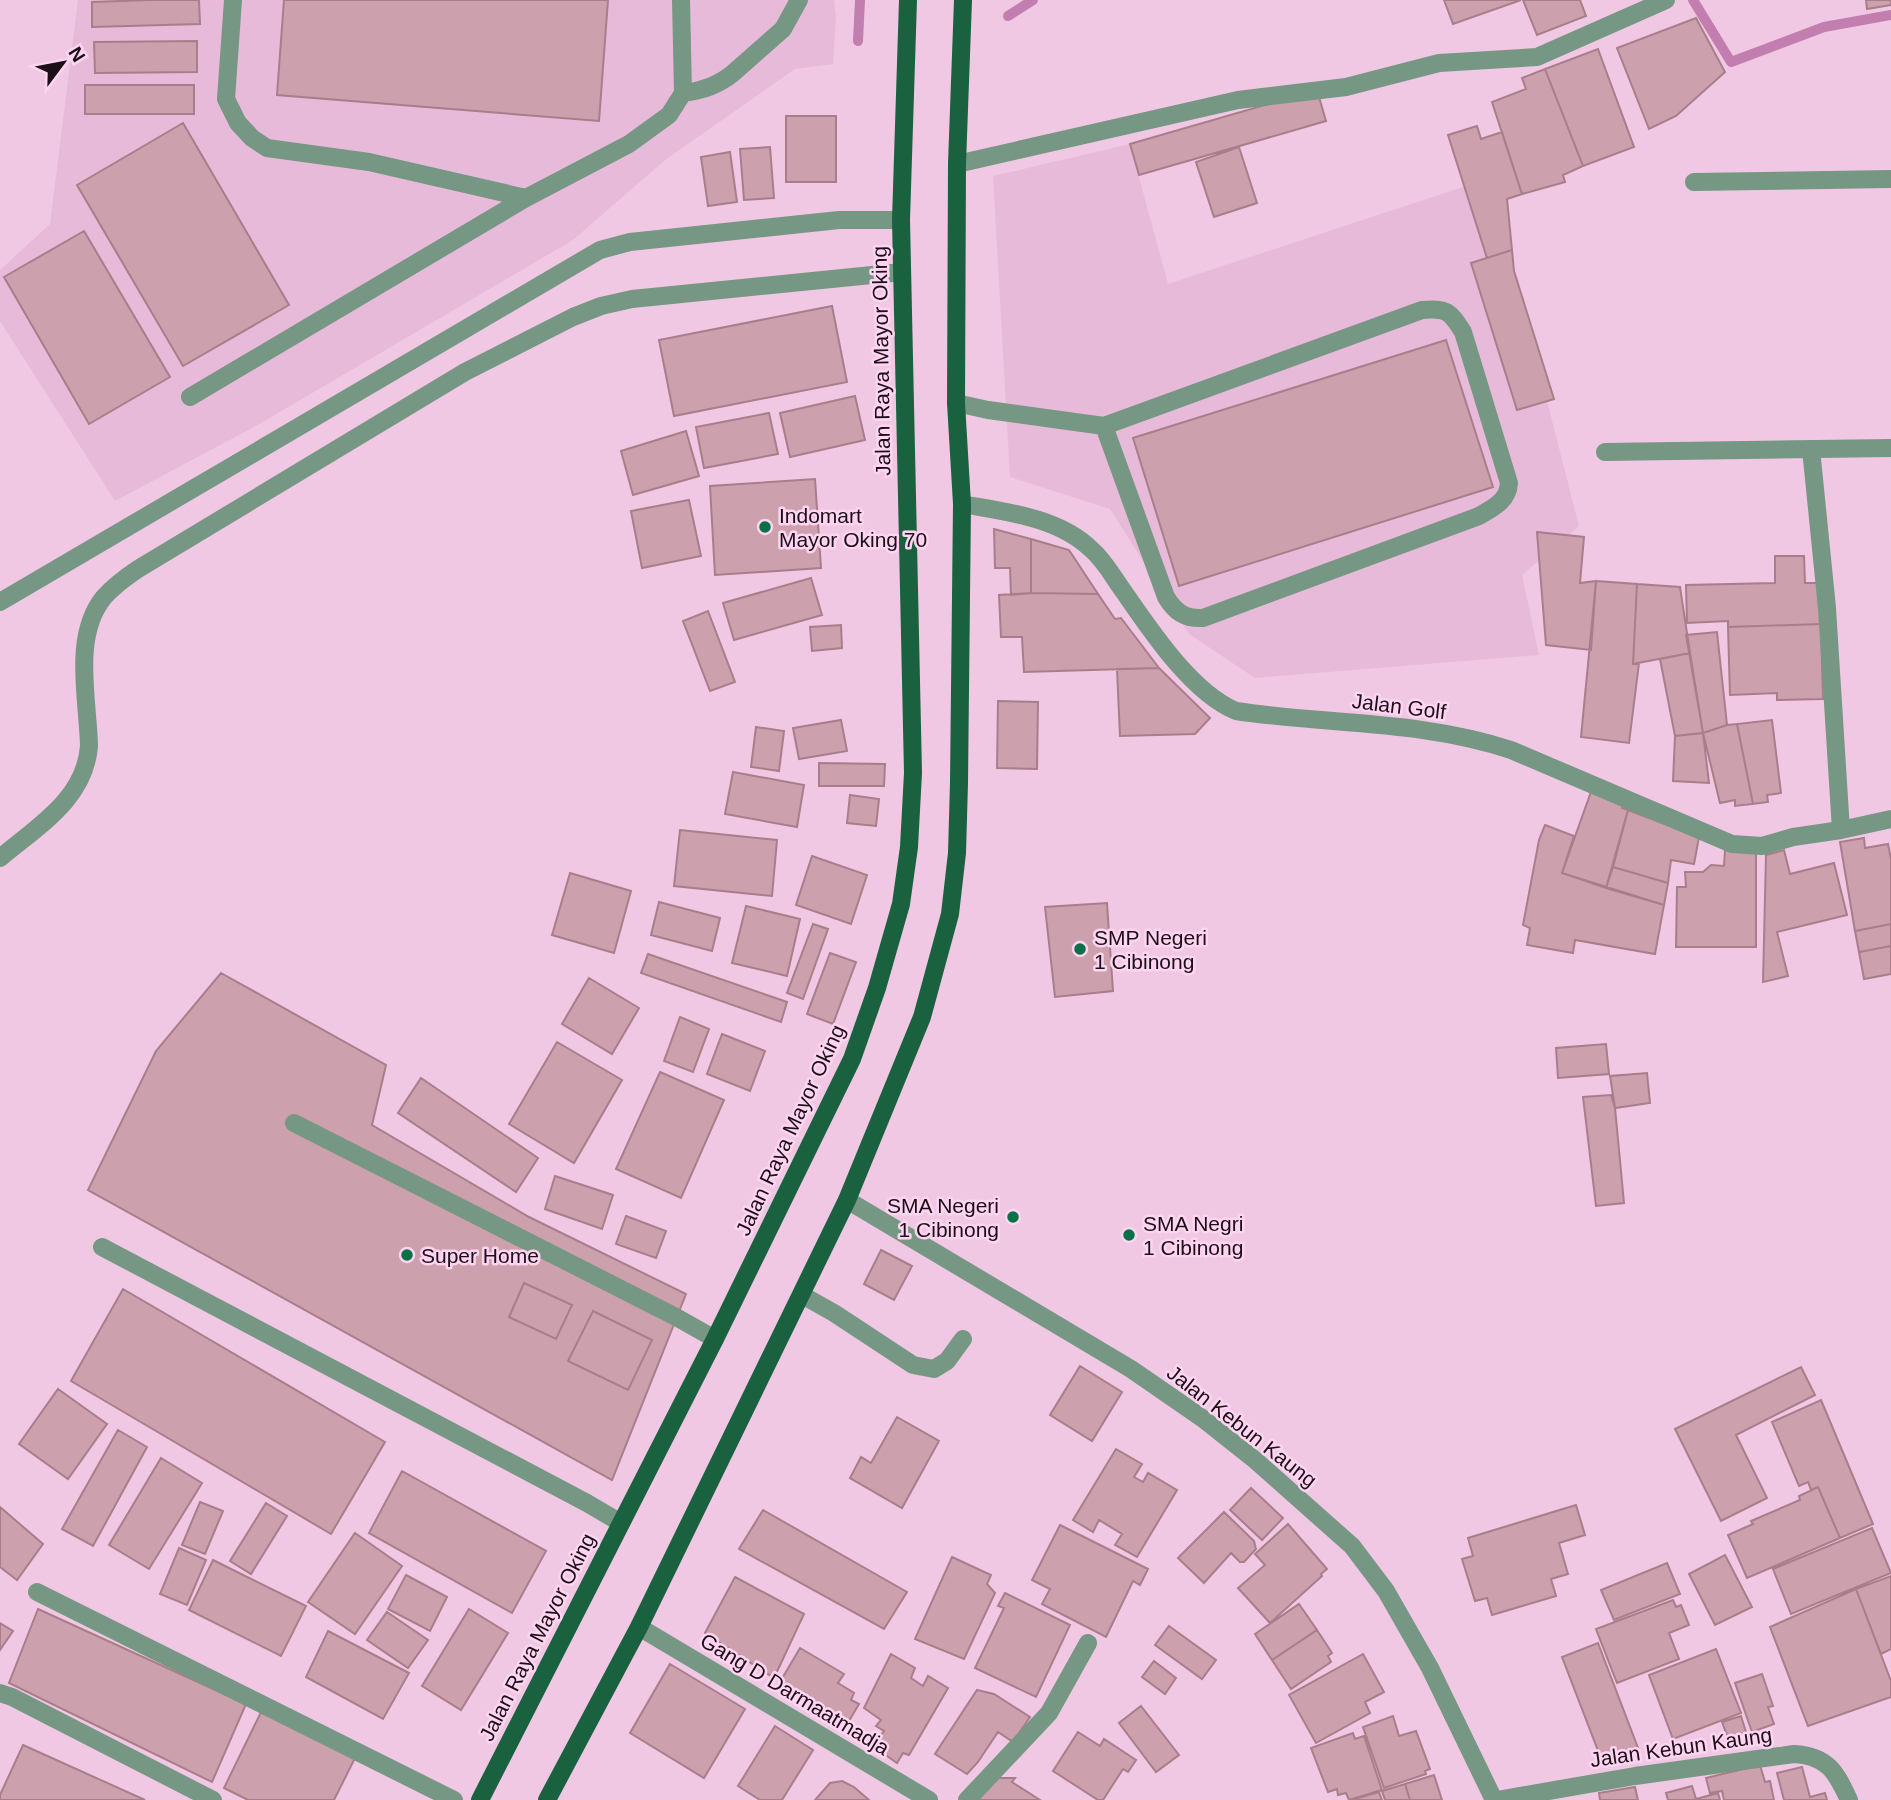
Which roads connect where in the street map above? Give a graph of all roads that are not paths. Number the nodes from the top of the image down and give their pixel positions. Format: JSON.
{"nodes":[{"id":1,"x":233,"y":0,"type":"edge"},
{"id":2,"x":681,"y":0,"type":"edge"},
{"id":3,"x":799,"y":0,"type":"edge"},
{"id":4,"x":962,"y":0,"type":"edge"},
{"id":5,"x":1666,"y":0,"type":"edge"},
{"id":6,"x":904,"y":1,"type":"edge"},
{"id":7,"x":683,"y":93,"type":"junction"},
{"id":8,"x":957,"y":164,"type":"junction"},
{"id":9,"x":1891,"y":179,"type":"edge"},
{"id":10,"x":1694,"y":182,"type":"dead end"},
{"id":11,"x":526,"y":198,"type":"junction"},
{"id":12,"x":901,"y":219,"type":"junction"},
{"id":13,"x":902,"y":272,"type":"junction"},
{"id":14,"x":190,"y":397,"type":"dead end"},
{"id":15,"x":956,"y":402,"type":"junction"},
{"id":16,"x":1104,"y":426,"type":"junction"},
{"id":17,"x":1891,"y":447,"type":"edge"},
{"id":18,"x":1811,"y":449,"type":"junction"},
{"id":19,"x":1605,"y":452,"type":"dead end"},
{"id":20,"x":962,"y":504,"type":"junction"},
{"id":21,"x":0,"y":602,"type":"edge"},
{"id":22,"x":1891,"y":819,"type":"edge"},
{"id":23,"x":1841,"y":830,"type":"junction"},
{"id":24,"x":0,"y":858,"type":"edge"},
{"id":25,"x":294,"y":1123,"type":"dead end"},
{"id":26,"x":847,"y":1200,"type":"junction"},
{"id":27,"x":102,"y":1247,"type":"dead end"},
{"id":28,"x":802,"y":1295,"type":"junction"},
{"id":29,"x":715,"y":1339,"type":"junction"},
{"id":30,"x":963,"y":1339,"type":"dead end"},
{"id":31,"x":621,"y":1523,"type":"junction"},
{"id":32,"x":37,"y":1592,"type":"dead end"},
{"id":33,"x":639,"y":1627,"type":"junction"},
{"id":34,"x":1088,"y":1643,"type":"dead end"},
{"id":35,"x":0,"y":1693,"type":"edge"},
{"id":36,"x":1562,"y":1794,"type":"edge"},
{"id":37,"x":213,"y":1800,"type":"edge"},
{"id":38,"x":454,"y":1800,"type":"edge"},
{"id":39,"x":480,"y":1800,"type":"edge"},
{"id":40,"x":547,"y":1800,"type":"edge"},
{"id":41,"x":929,"y":1800,"type":"edge"},
{"id":42,"x":967,"y":1800,"type":"edge"},
{"id":43,"x":1496,"y":1800,"type":"edge"},
{"id":44,"x":1849,"y":1800,"type":"edge"}],
"edges":[{"from":1,"to":11,"type":"street"},
{"from":2,"to":7,"type":"street"},
{"from":3,"to":7,"type":"street"},
{"from":4,"to":8,"type":"main road"},
{"from":5,"to":8,"type":"street"},
{"from":6,"to":12,"type":"main road","name":"Jalan Raya Mayor Oking"},
{"from":7,"to":11,"type":"street"},
{"from":8,"to":15,"type":"main road"},
{"from":9,"to":10,"type":"street"},
{"from":11,"to":14,"type":"street"},
{"from":12,"to":13,"type":"main road","name":"Jalan Raya Mayor Oking"},
{"from":12,"to":21,"type":"street"},
{"from":13,"to":24,"type":"street"},
{"from":13,"to":29,"type":"main road","name":"Jalan Raya Mayor Oking"},
{"from":15,"to":16,"type":"street"},
{"from":15,"to":20,"type":"main road"},
{"from":16,"to":16,"type":"street"},
{"from":17,"to":18,"type":"street"},
{"from":18,"to":19,"type":"street"},
{"from":18,"to":23,"type":"street"},
{"from":20,"to":23,"type":"street","name":"Jalan Golf"},
{"from":20,"to":26,"type":"main road"},
{"from":22,"to":23,"type":"street","name":"Jalan Golf"},
{"from":25,"to":29,"type":"street"},
{"from":26,"to":28,"type":"main road"},
{"from":26,"to":43,"type":"street","name":"Jalan Kebun Kaung"},
{"from":27,"to":31,"type":"street"},
{"from":28,"to":30,"type":"street"},
{"from":28,"to":33,"type":"main road"},
{"from":29,"to":31,"type":"main road","name":"Jalan Raya Mayor Oking"},
{"from":31,"to":39,"type":"main road","name":"Jalan Raya Mayor Oking"},
{"from":32,"to":38,"type":"street"},
{"from":33,"to":40,"type":"main road"},
{"from":33,"to":41,"type":"street","name":"Gang D Darmaatmadja"},
{"from":34,"to":42,"type":"street"},
{"from":35,"to":37,"type":"street"},
{"from":36,"to":43,"type":"street","name":"Jalan Kebun Kaung"},
{"from":36,"to":44,"type":"street","name":"Jalan Kebun Kaung"}]}
